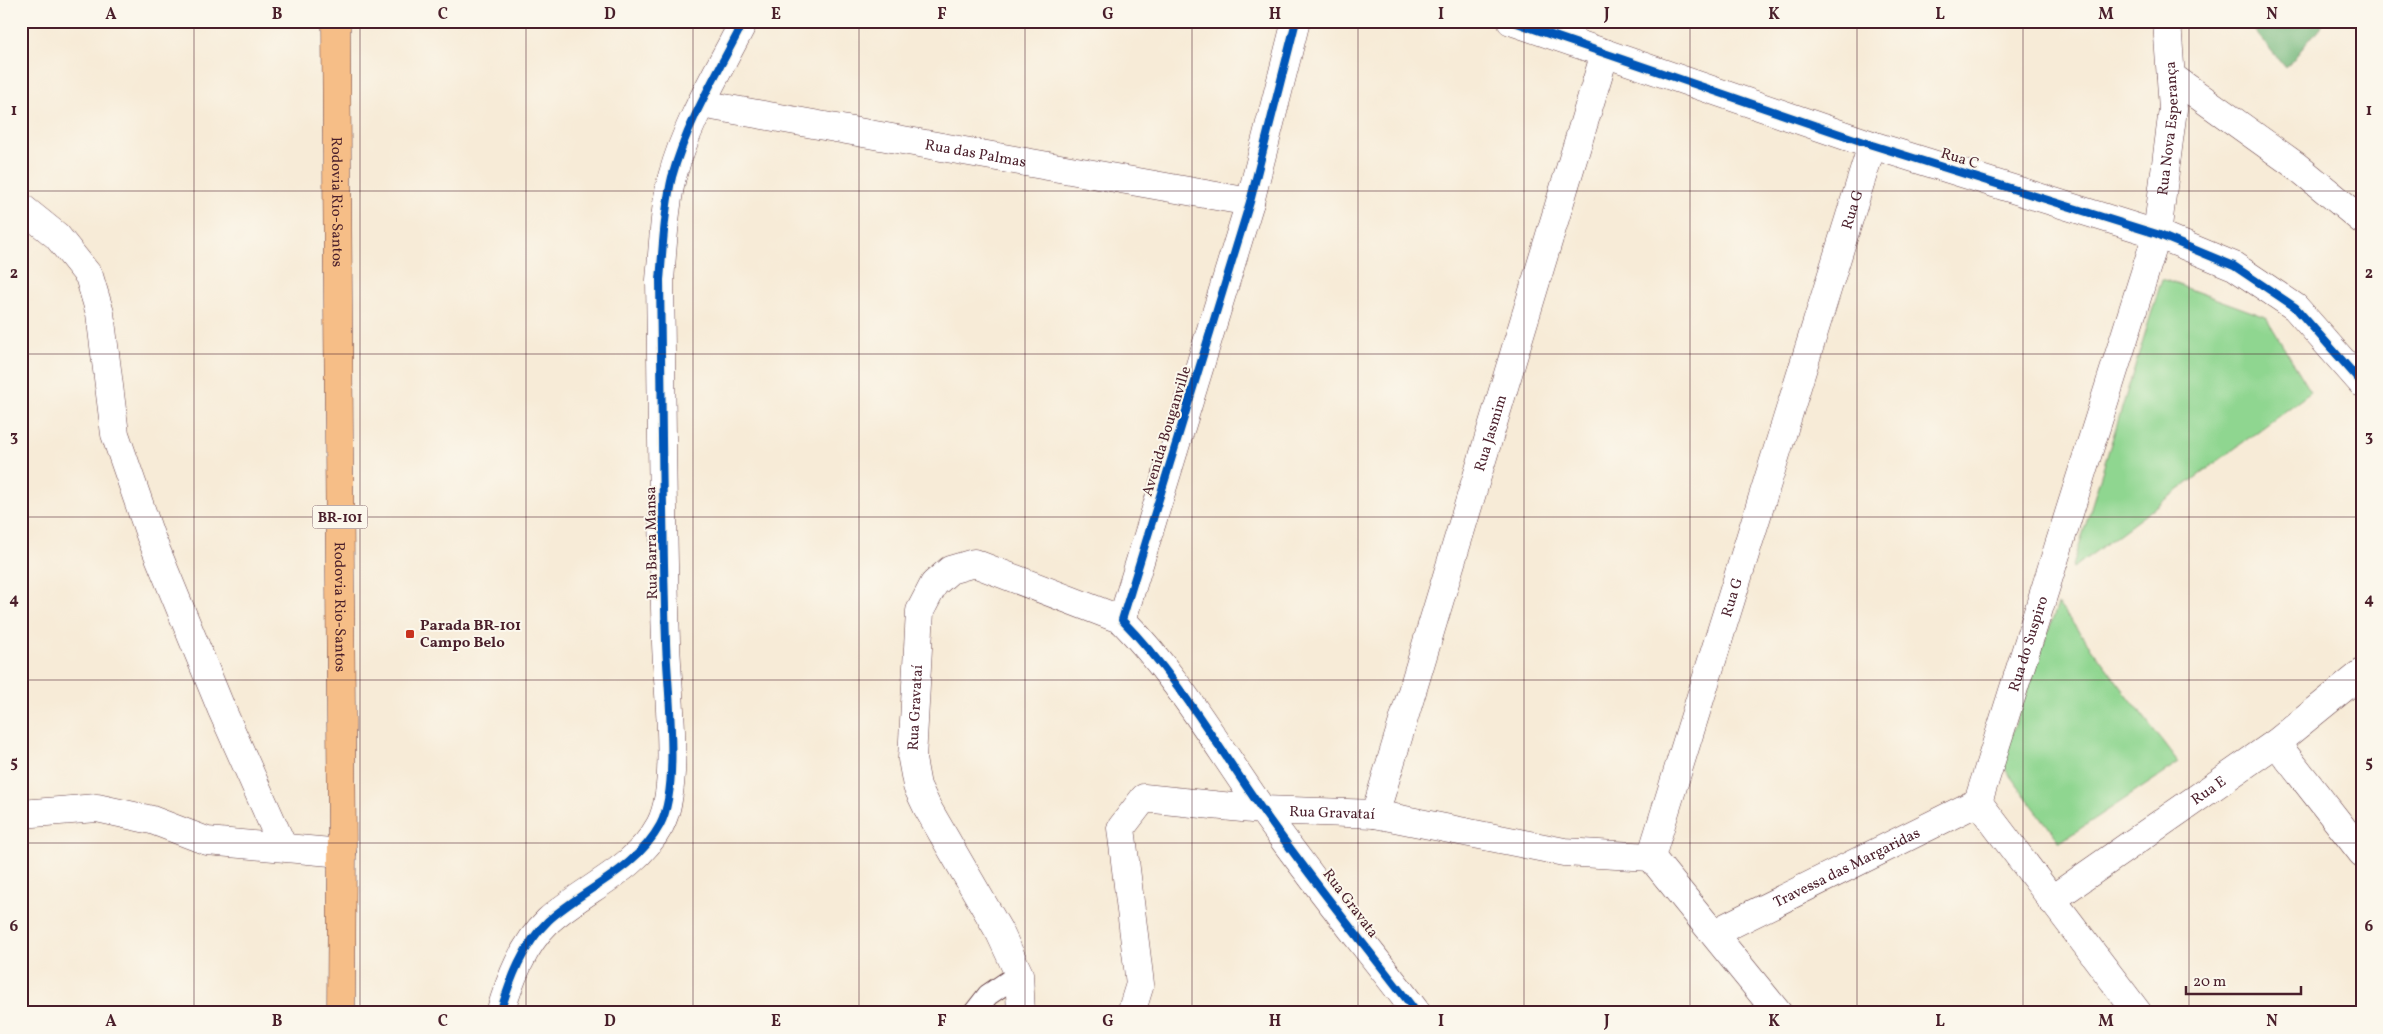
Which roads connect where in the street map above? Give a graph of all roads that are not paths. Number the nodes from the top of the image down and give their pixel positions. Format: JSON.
{"nodes":[{"id":1,"x":336,"y":21,"type":"edge"},
{"id":2,"x":744,"y":21,"type":"edge"},
{"id":3,"x":1296,"y":21,"type":"edge"},
{"id":4,"x":1512,"y":21,"type":"edge"},
{"id":5,"x":2167,"y":21,"type":"edge"},
{"id":6,"x":1605,"y":53,"type":"junction"},
{"id":7,"x":2171,"y":76,"type":"junction"},
{"id":8,"x":701,"y":104,"type":"junction"},
{"id":9,"x":1872,"y":145,"type":"junction"},
{"id":10,"x":1250,"y":202,"type":"junction"},
{"id":11,"x":21,"y":208,"type":"edge"},
{"id":12,"x":2362,"y":220,"type":"edge"},
{"id":13,"x":2157,"y":234,"type":"junction"},
{"id":14,"x":2362,"y":383,"type":"edge"},
{"id":15,"x":1122,"y":620,"type":"junction"},
{"id":16,"x":2362,"y":673,"type":"edge"},
{"id":17,"x":2276,"y":743,"type":"junction"},
{"id":18,"x":1978,"y":802,"type":"junction"},
{"id":19,"x":1262,"y":810,"type":"junction"},
{"id":20,"x":21,"y":814,"type":"edge"},
{"id":21,"x":1374,"y":814,"type":"junction"},
{"id":22,"x":283,"y":847,"type":"junction"},
{"id":23,"x":342,"y":853,"type":"junction"},
{"id":24,"x":2362,"y":853,"type":"edge"},
{"id":25,"x":1651,"y":858,"type":"junction"},
{"id":26,"x":2051,"y":900,"type":"junction"},
{"id":27,"x":1714,"y":933,"type":"junction"},
{"id":28,"x":1019,"y":974,"type":"junction"},
{"id":29,"x":341,"y":1013,"type":"edge"},
{"id":30,"x":500,"y":1013,"type":"edge"},
{"id":31,"x":974,"y":1013,"type":"edge"},
{"id":32,"x":1021,"y":1013,"type":"edge"},
{"id":33,"x":1130,"y":1013,"type":"edge"},
{"id":34,"x":1417,"y":1013,"type":"edge"},
{"id":35,"x":1778,"y":1013,"type":"edge"},
{"id":36,"x":2138,"y":1013,"type":"edge"}],
"edges":[{"from":1,"to":23,"type":"highway","name":"Rodovia Rio-Santos","number":"BR-101"},
{"from":2,"to":8,"type":"street","name":"Rua Barra Mansa"},
{"from":3,"to":10,"type":"street","name":"Avenida Bouganville"},
{"from":4,"to":6,"type":"street","name":"Rua C"},
{"from":5,"to":7,"type":"street","name":"Rua Nova Esperança"},
{"from":6,"to":9,"type":"street","name":"Rua C"},
{"from":6,"to":21,"type":"street","name":"Rua Jasmim"},
{"from":7,"to":12,"type":"street"},
{"from":7,"to":13,"type":"street","name":"Rua Nova Esperança"},
{"from":8,"to":10,"type":"street","name":"Rua das Palmas"},
{"from":8,"to":30,"type":"street","name":"Rua Barra Mansa"},
{"from":9,"to":13,"type":"street","name":"Rua C"},
{"from":9,"to":25,"type":"street","name":"Rua G"},
{"from":10,"to":15,"type":"street","name":"Avenida Bouganville"},
{"from":11,"to":22,"type":"street"},
{"from":13,"to":14,"type":"street","name":"Rua C"},
{"from":13,"to":18,"type":"street","name":"Rua do Suspiro"},
{"from":15,"to":19,"type":"street"},
{"from":15,"to":28,"type":"street","name":"Rua Gravataí"},
{"from":16,"to":17,"type":"street","name":"Rua E"},
{"from":17,"to":24,"type":"street"},
{"from":17,"to":26,"type":"street","name":"Rua E"},
{"from":18,"to":26,"type":"street"},
{"from":18,"to":27,"type":"street","name":"Travessa das Margaridas"},
{"from":19,"to":21,"type":"street","name":"Rua Gravataí"},
{"from":19,"to":33,"type":"street","name":"Rua Gravataí"},
{"from":19,"to":34,"type":"street","name":"Rua Gravata"},
{"from":20,"to":22,"type":"street"},
{"from":21,"to":25,"type":"street","name":"Rua Gravataí"},
{"from":22,"to":23,"type":"street"},
{"from":23,"to":29,"type":"highway","name":"Rodovia Rio-Santos","number":"BR-101"},
{"from":25,"to":27,"type":"street"},
{"from":26,"to":36,"type":"street"},
{"from":27,"to":35,"type":"street"},
{"from":28,"to":31,"type":"lane"},
{"from":28,"to":32,"type":"street","name":"Rua Gravataí"}]}
